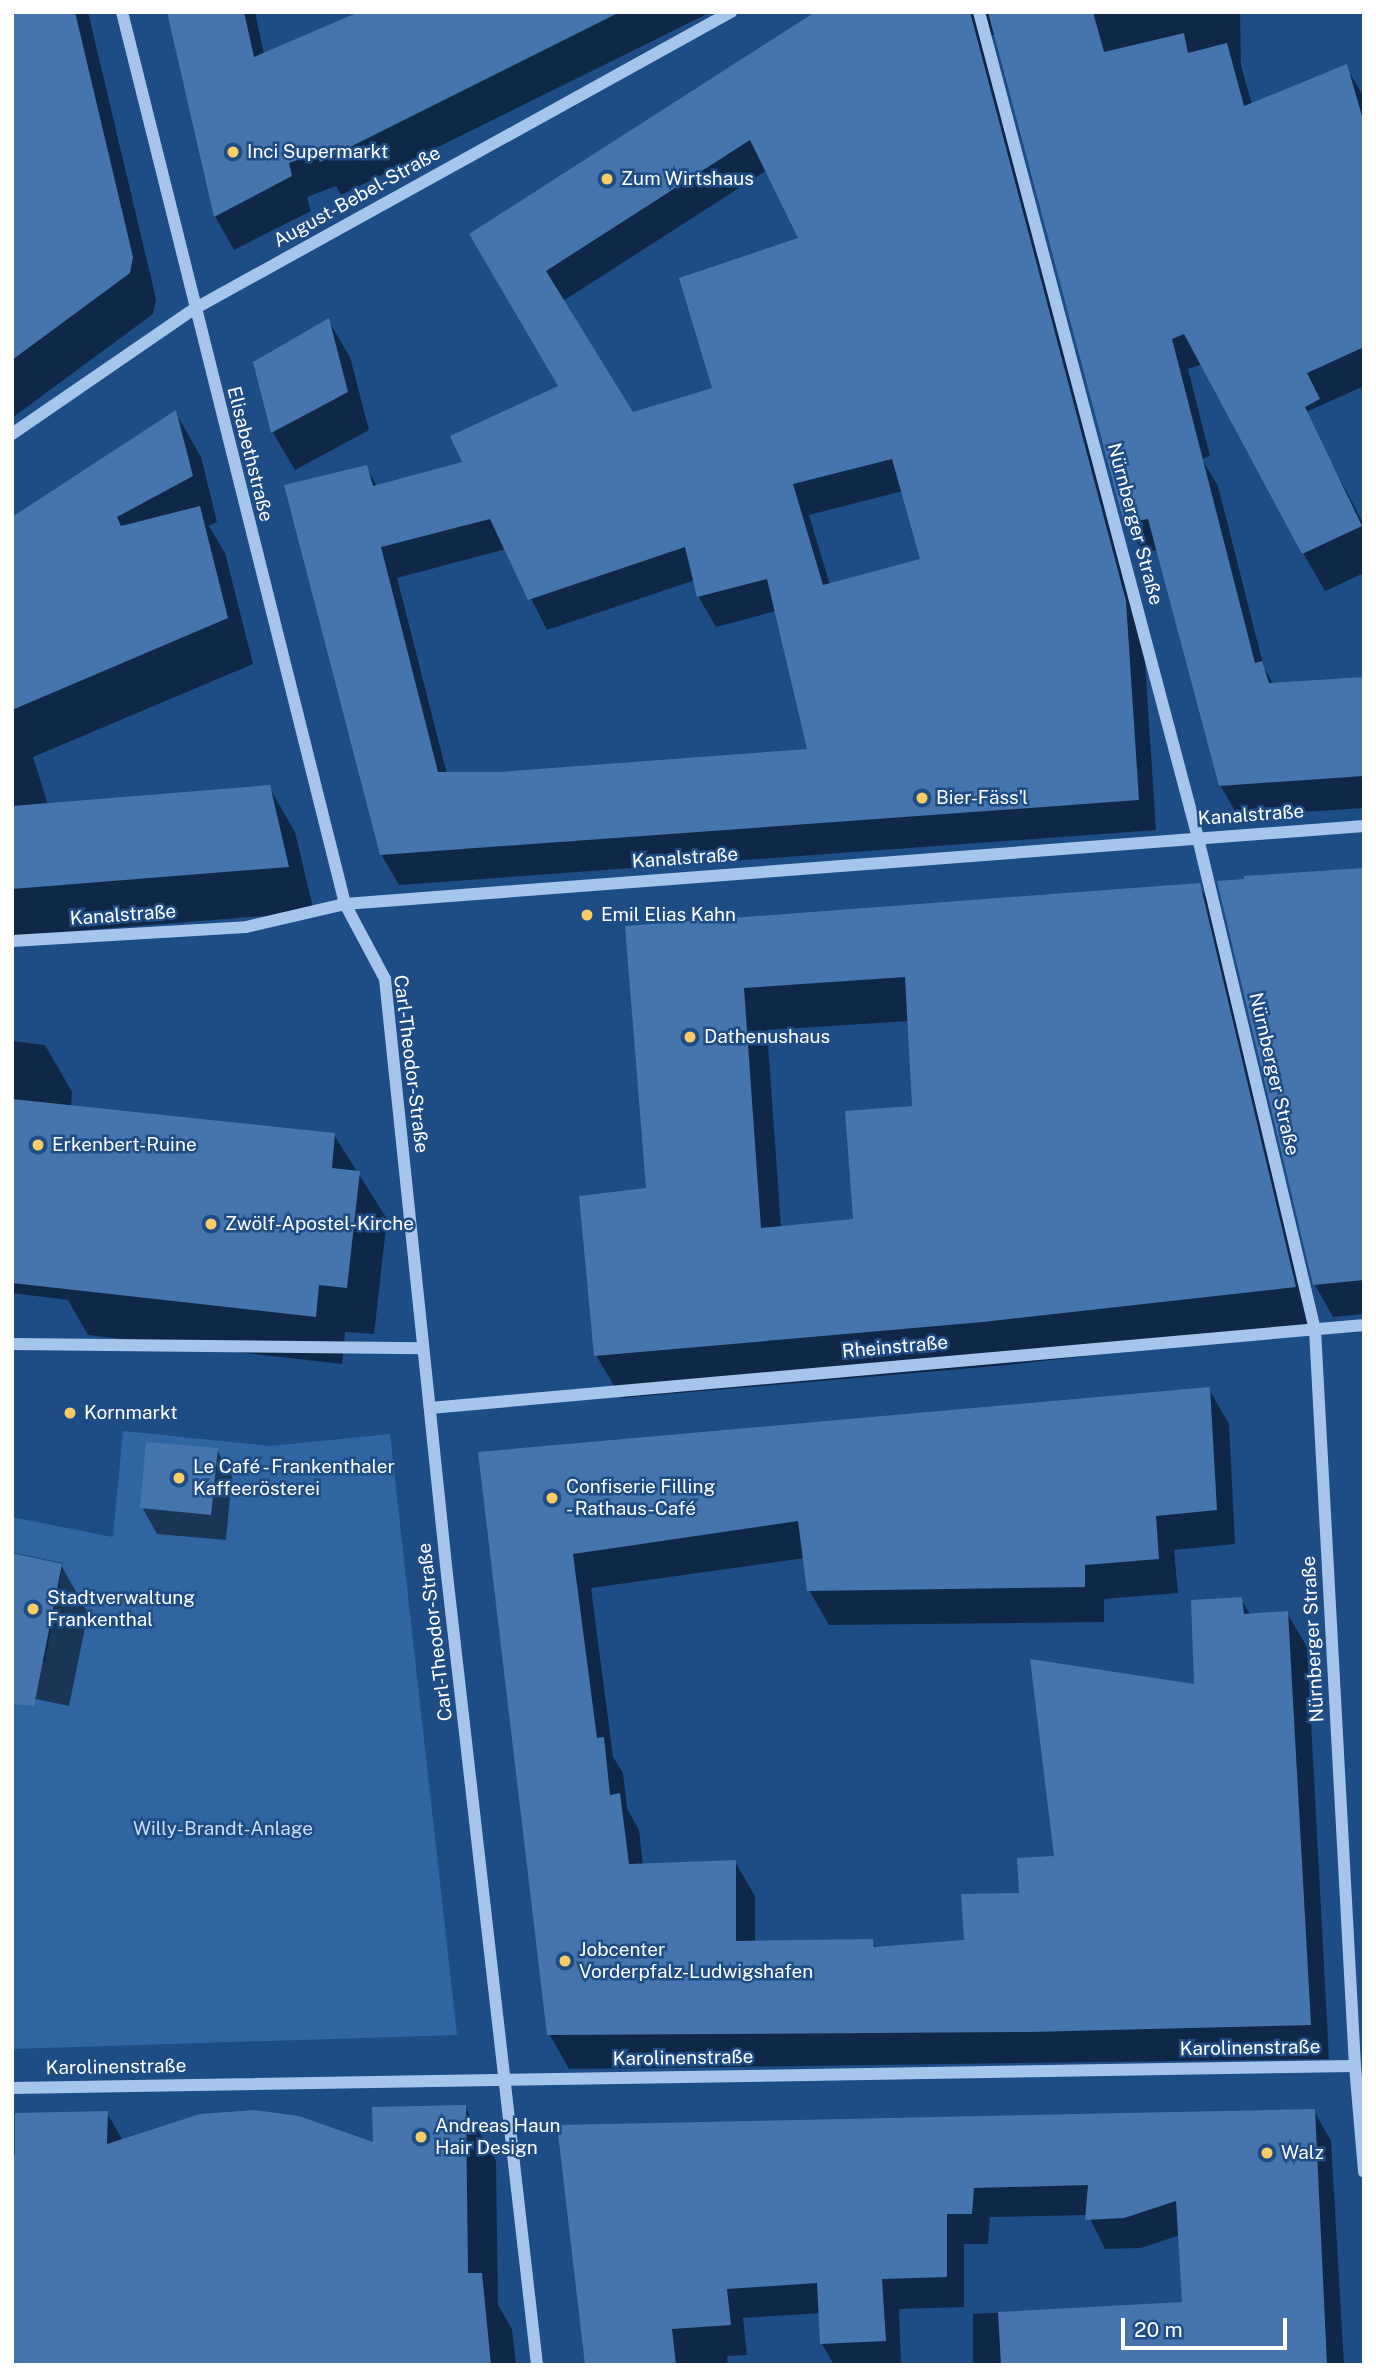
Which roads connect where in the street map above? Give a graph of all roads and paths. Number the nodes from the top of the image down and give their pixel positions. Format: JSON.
{"nodes":[{"id":1,"x":122,"y":12,"type":"edge"},
{"id":2,"x":731,"y":12,"type":"edge"},
{"id":3,"x":979,"y":12,"type":"edge"},
{"id":4,"x":194,"y":309,"type":"junction"},
{"id":5,"x":12,"y":434,"type":"edge"},
{"id":6,"x":1364,"y":826,"type":"edge"},
{"id":7,"x":1198,"y":838,"type":"junction"},
{"id":8,"x":345,"y":904,"type":"junction"},
{"id":9,"x":12,"y":941,"type":"edge"},
{"id":10,"x":1364,"y":1325,"type":"edge"},
{"id":11,"x":1315,"y":1330,"type":"junction"},
{"id":12,"x":12,"y":1344,"type":"edge"},
{"id":13,"x":422,"y":1348,"type":"junction"},
{"id":14,"x":430,"y":1408,"type":"junction"},
{"id":15,"x":1355,"y":2066,"type":"junction"},
{"id":16,"x":507,"y":2081,"type":"junction"},
{"id":17,"x":12,"y":2088,"type":"edge"},
{"id":18,"x":1363,"y":2149,"type":"edge"},
{"id":19,"x":1364,"y":2172,"type":"edge"},
{"id":20,"x":537,"y":2365,"type":"edge"}],
"edges":[{"from":1,"to":4,"type":"street","name":"Elisabethstraße"},
{"from":2,"to":4,"type":"street","name":"August-Bebel-Straße"},
{"from":3,"to":7,"type":"street","name":"Nürnberger Straße"},
{"from":4,"to":5,"type":"street","name":"August-Bebel-Straße"},
{"from":4,"to":8,"type":"street","name":"Elisabethstraße"},
{"from":6,"to":7,"type":"street","name":"Kanalstraße"},
{"from":7,"to":8,"type":"street","name":"Kanalstraße"},
{"from":7,"to":11,"type":"street","name":"Nürnberger Straße"},
{"from":8,"to":9,"type":"street","name":"Kanalstraße"},
{"from":8,"to":13,"type":"street","name":"Carl-Theodor-Straße"},
{"from":10,"to":11,"type":"street","name":"Rheinstraße"},
{"from":11,"to":14,"type":"street","name":"Rheinstraße"},
{"from":11,"to":15,"type":"street","name":"Nürnberger Straße"},
{"from":12,"to":13,"type":"street"},
{"from":13,"to":14,"type":"street","name":"Carl-Theodor-Straße"},
{"from":14,"to":16,"type":"street","name":"Carl-Theodor-Straße"},
{"from":15,"to":16,"type":"street","name":"Karolinenstraße"},
{"from":15,"to":18,"type":"street","name":"Nürnberger Straße"},
{"from":16,"to":17,"type":"street","name":"Karolinenstraße"},
{"from":16,"to":20,"type":"street","name":"Carl-Theodor-Straße"},
{"from":18,"to":19,"type":"street","name":"Nürnberger Straße"}]}
